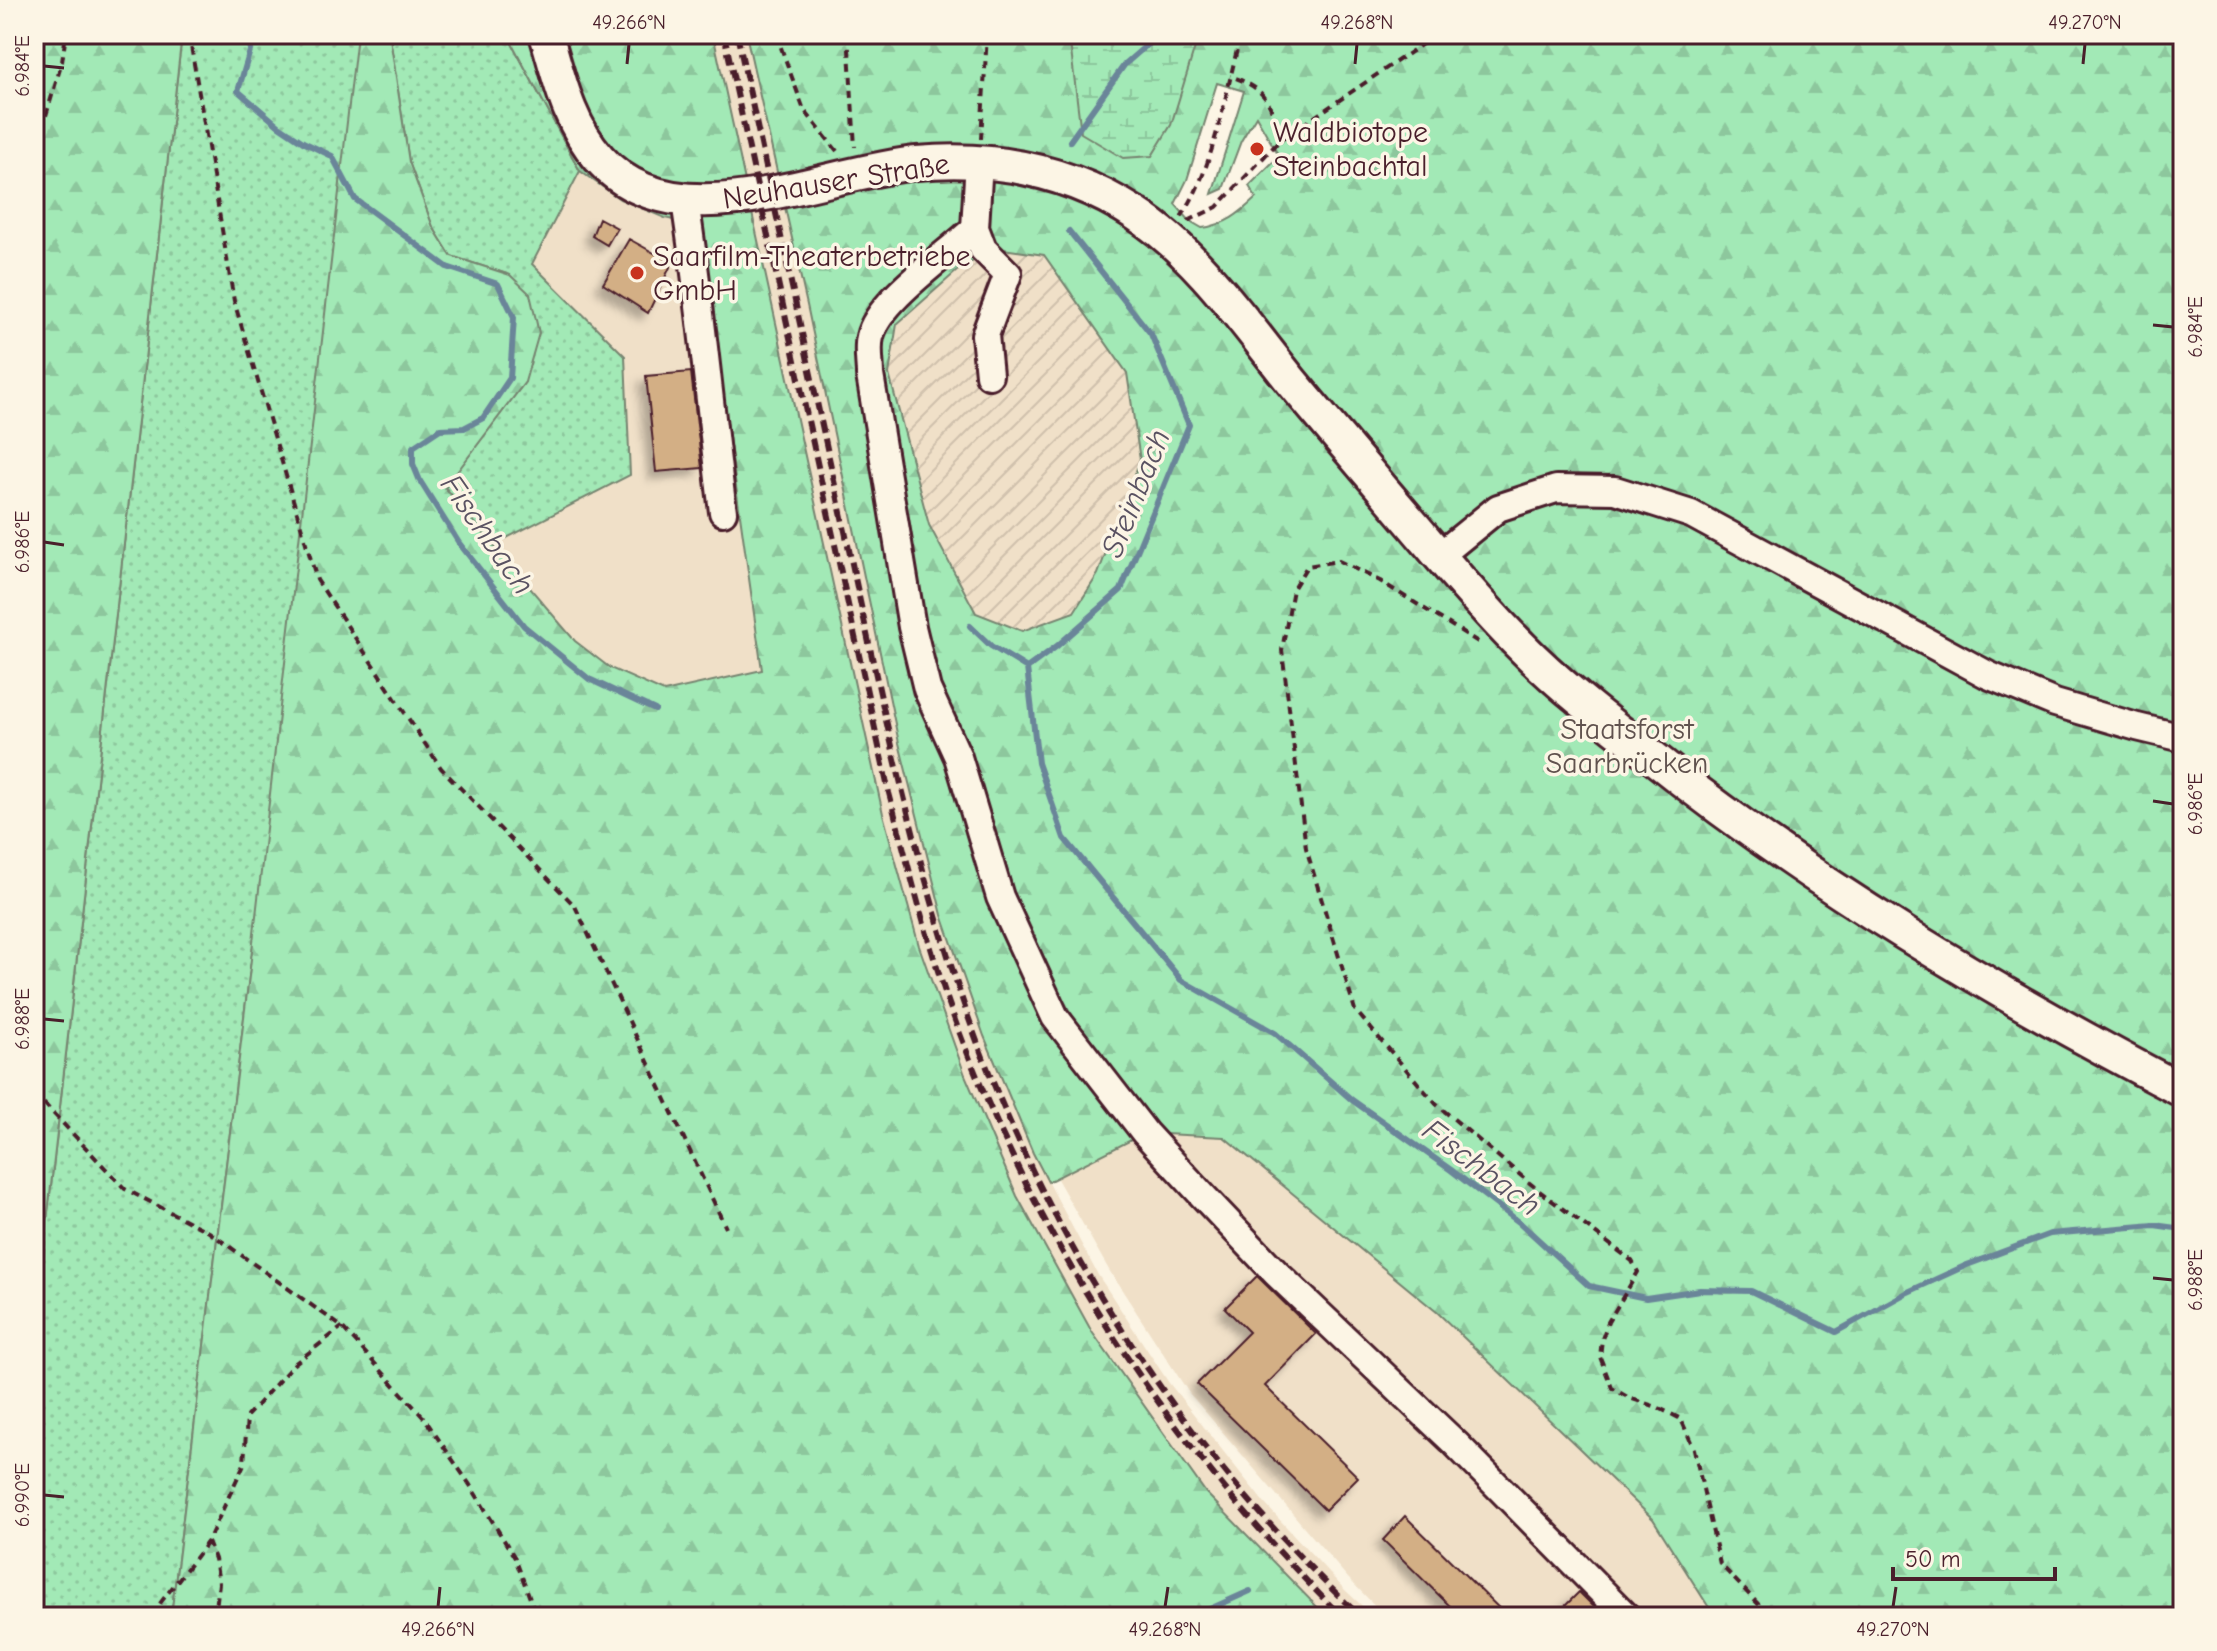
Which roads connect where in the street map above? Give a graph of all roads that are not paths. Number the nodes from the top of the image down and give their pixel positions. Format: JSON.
{"nodes":[{"id":1,"x":546,"y":34,"type":"edge"},
{"id":2,"x":979,"y":161,"type":"junction"},
{"id":3,"x":685,"y":201,"type":"junction"},
{"id":4,"x":975,"y":228,"type":"junction"},
{"id":5,"x":989,"y":375,"type":"dead end"},
{"id":6,"x":723,"y":512,"type":"dead end"},
{"id":7,"x":1439,"y":556,"type":"junction"},
{"id":8,"x":2183,"y":738,"type":"edge"},
{"id":9,"x":2183,"y":1091,"type":"edge"},
{"id":10,"x":1627,"y":1617,"type":"edge"}],
"edges":[{"from":1,"to":3,"type":"main road","name":"Neuhauser Straße"},
{"from":2,"to":3,"type":"main road","name":"Neuhauser Straße"},
{"from":2,"to":4,"type":"street"},
{"from":2,"to":7,"type":"main road","name":"Neuhauser Straße"},
{"from":3,"to":6,"type":"street"},
{"from":4,"to":5,"type":"street"},
{"from":4,"to":10,"type":"street"},
{"from":7,"to":8,"type":"street"},
{"from":7,"to":9,"type":"main road","name":"Neuhauser Straße"}]}
